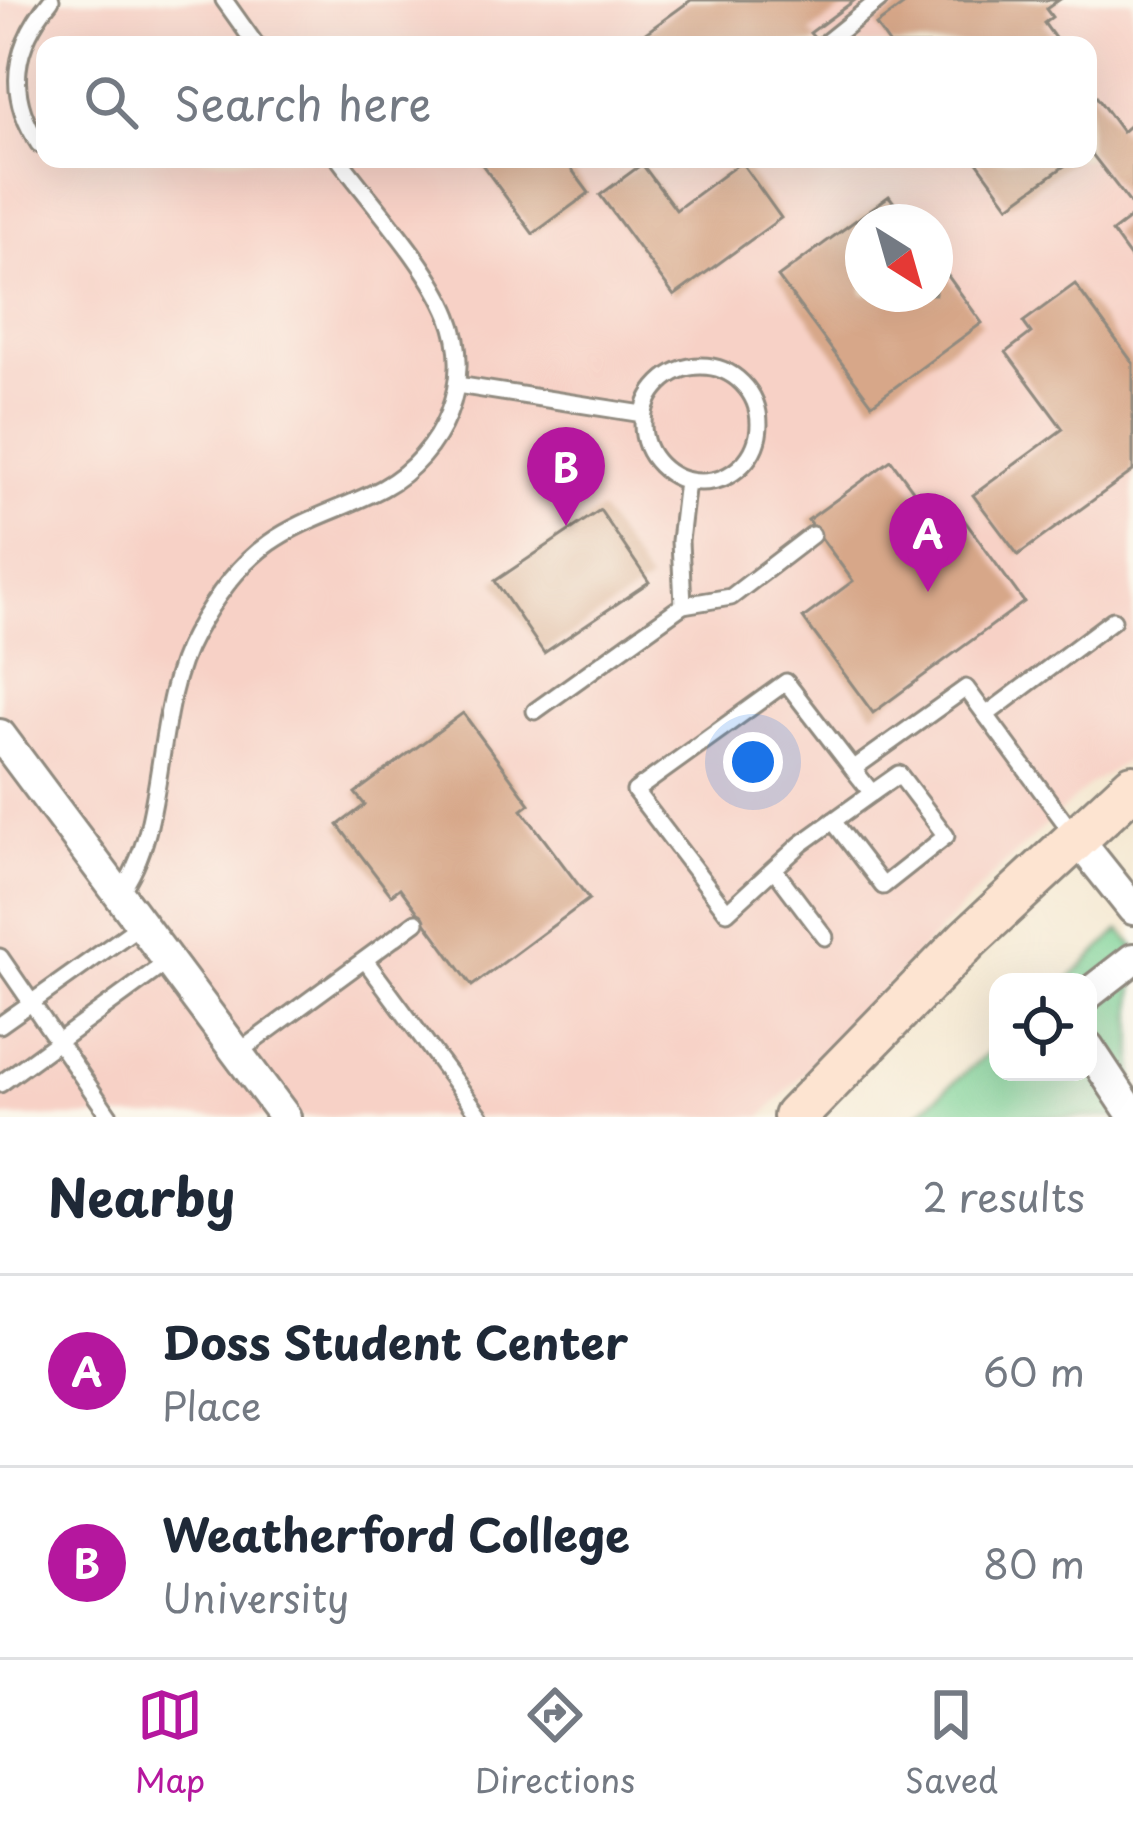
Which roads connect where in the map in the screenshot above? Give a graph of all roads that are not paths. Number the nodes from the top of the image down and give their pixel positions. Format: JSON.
{"nodes":[{"id":1,"x":51,"y":0,"type":"edge"},
{"id":2,"x":224,"y":0,"type":"edge"},
{"id":3,"x":879,"y":0,"type":"edge"},
{"id":4,"x":250,"y":36,"type":"edge"},
{"id":5,"x":834,"y":36,"type":"edge"},
{"id":6,"x":36,"y":137,"type":"edge"},
{"id":7,"x":345,"y":168,"type":"edge"},
{"id":8,"x":457,"y":385,"type":"junction"},
{"id":9,"x":643,"y":414,"type":"junction"},
{"id":10,"x":687,"y":481,"type":"junction"},
{"id":11,"x":812,"y":535,"type":"dead end"},
{"id":12,"x":683,"y":605,"type":"junction"},
{"id":13,"x":1113,"y":620,"type":"dead end"},
{"id":14,"x":535,"y":711,"type":"dead end"},
{"id":15,"x":986,"y":715,"type":"junction"},
{"id":16,"x":0,"y":734,"type":"edge"},
{"id":17,"x":853,"y":769,"type":"junction"},
{"id":18,"x":1133,"y":786,"type":"edge"},
{"id":19,"x":872,"y":793,"type":"junction"},
{"id":20,"x":833,"y":821,"type":"junction"},
{"id":21,"x":1074,"y":835,"type":"junction"},
{"id":22,"x":776,"y":872,"type":"junction"},
{"id":23,"x":117,"y":897,"type":"junction"},
{"id":24,"x":1133,"y":910,"type":"edge"},
{"id":25,"x":416,"y":922,"type":"dead end"},
{"id":26,"x":139,"y":926,"type":"junction"},
{"id":27,"x":826,"y":937,"type":"dead end"},
{"id":28,"x":0,"y":957,"type":"edge"},
{"id":29,"x":1133,"y":959,"type":"edge"},
{"id":30,"x":365,"y":960,"type":"junction"},
{"id":31,"x":167,"y":962,"type":"junction"},
{"id":32,"x":1097,"y":987,"type":"edge"},
{"id":33,"x":32,"y":1002,"type":"junction"},
{"id":34,"x":0,"y":1025,"type":"edge"},
{"id":35,"x":58,"y":1041,"type":"junction"},
{"id":36,"x":236,"y":1054,"type":"junction"},
{"id":37,"x":1097,"y":1061,"type":"edge"},
{"id":38,"x":0,"y":1084,"type":"edge"},
{"id":39,"x":1133,"y":1115,"type":"edge"},
{"id":40,"x":110,"y":1117,"type":"edge"},
{"id":41,"x":285,"y":1117,"type":"edge"},
{"id":42,"x":481,"y":1117,"type":"edge"},
{"id":43,"x":795,"y":1117,"type":"edge"}],
"edges":[{"from":1,"to":6,"type":"lane"},
{"from":2,"to":4,"type":"lane"},
{"from":3,"to":5,"type":"lane"},
{"from":7,"to":8,"type":"lane"},
{"from":8,"to":9,"type":"lane"},
{"from":8,"to":23,"type":"lane"},
{"from":9,"to":10,"type":"lane"},
{"from":9,"to":10,"type":"lane"},
{"from":10,"to":12,"type":"lane"},
{"from":11,"to":12,"type":"lane"},
{"from":12,"to":14,"type":"lane"},
{"from":13,"to":15,"type":"lane"},
{"from":15,"to":17,"type":"lane"},
{"from":15,"to":21,"type":"lane"},
{"from":16,"to":23,"type":"street"},
{"from":17,"to":19,"type":"lane"},
{"from":17,"to":22,"type":"lane"},
{"from":18,"to":21,"type":"street"},
{"from":19,"to":20,"type":"lane"},
{"from":19,"to":20,"type":"lane"},
{"from":20,"to":22,"type":"lane"},
{"from":21,"to":24,"type":"street"},
{"from":21,"to":43,"type":"street"},
{"from":22,"to":27,"type":"lane"},
{"from":23,"to":26,"type":"street"},
{"from":25,"to":30,"type":"lane"},
{"from":26,"to":31,"type":"street"},
{"from":26,"to":33,"type":"lane"},
{"from":28,"to":33,"type":"lane"},
{"from":29,"to":32,"type":"street"},
{"from":30,"to":36,"type":"lane"},
{"from":30,"to":42,"type":"lane"},
{"from":31,"to":35,"type":"lane"},
{"from":31,"to":36,"type":"street"},
{"from":33,"to":34,"type":"lane"},
{"from":33,"to":35,"type":"lane"},
{"from":35,"to":38,"type":"lane"},
{"from":35,"to":40,"type":"lane"},
{"from":36,"to":41,"type":"street"},
{"from":37,"to":39,"type":"street"}]}
